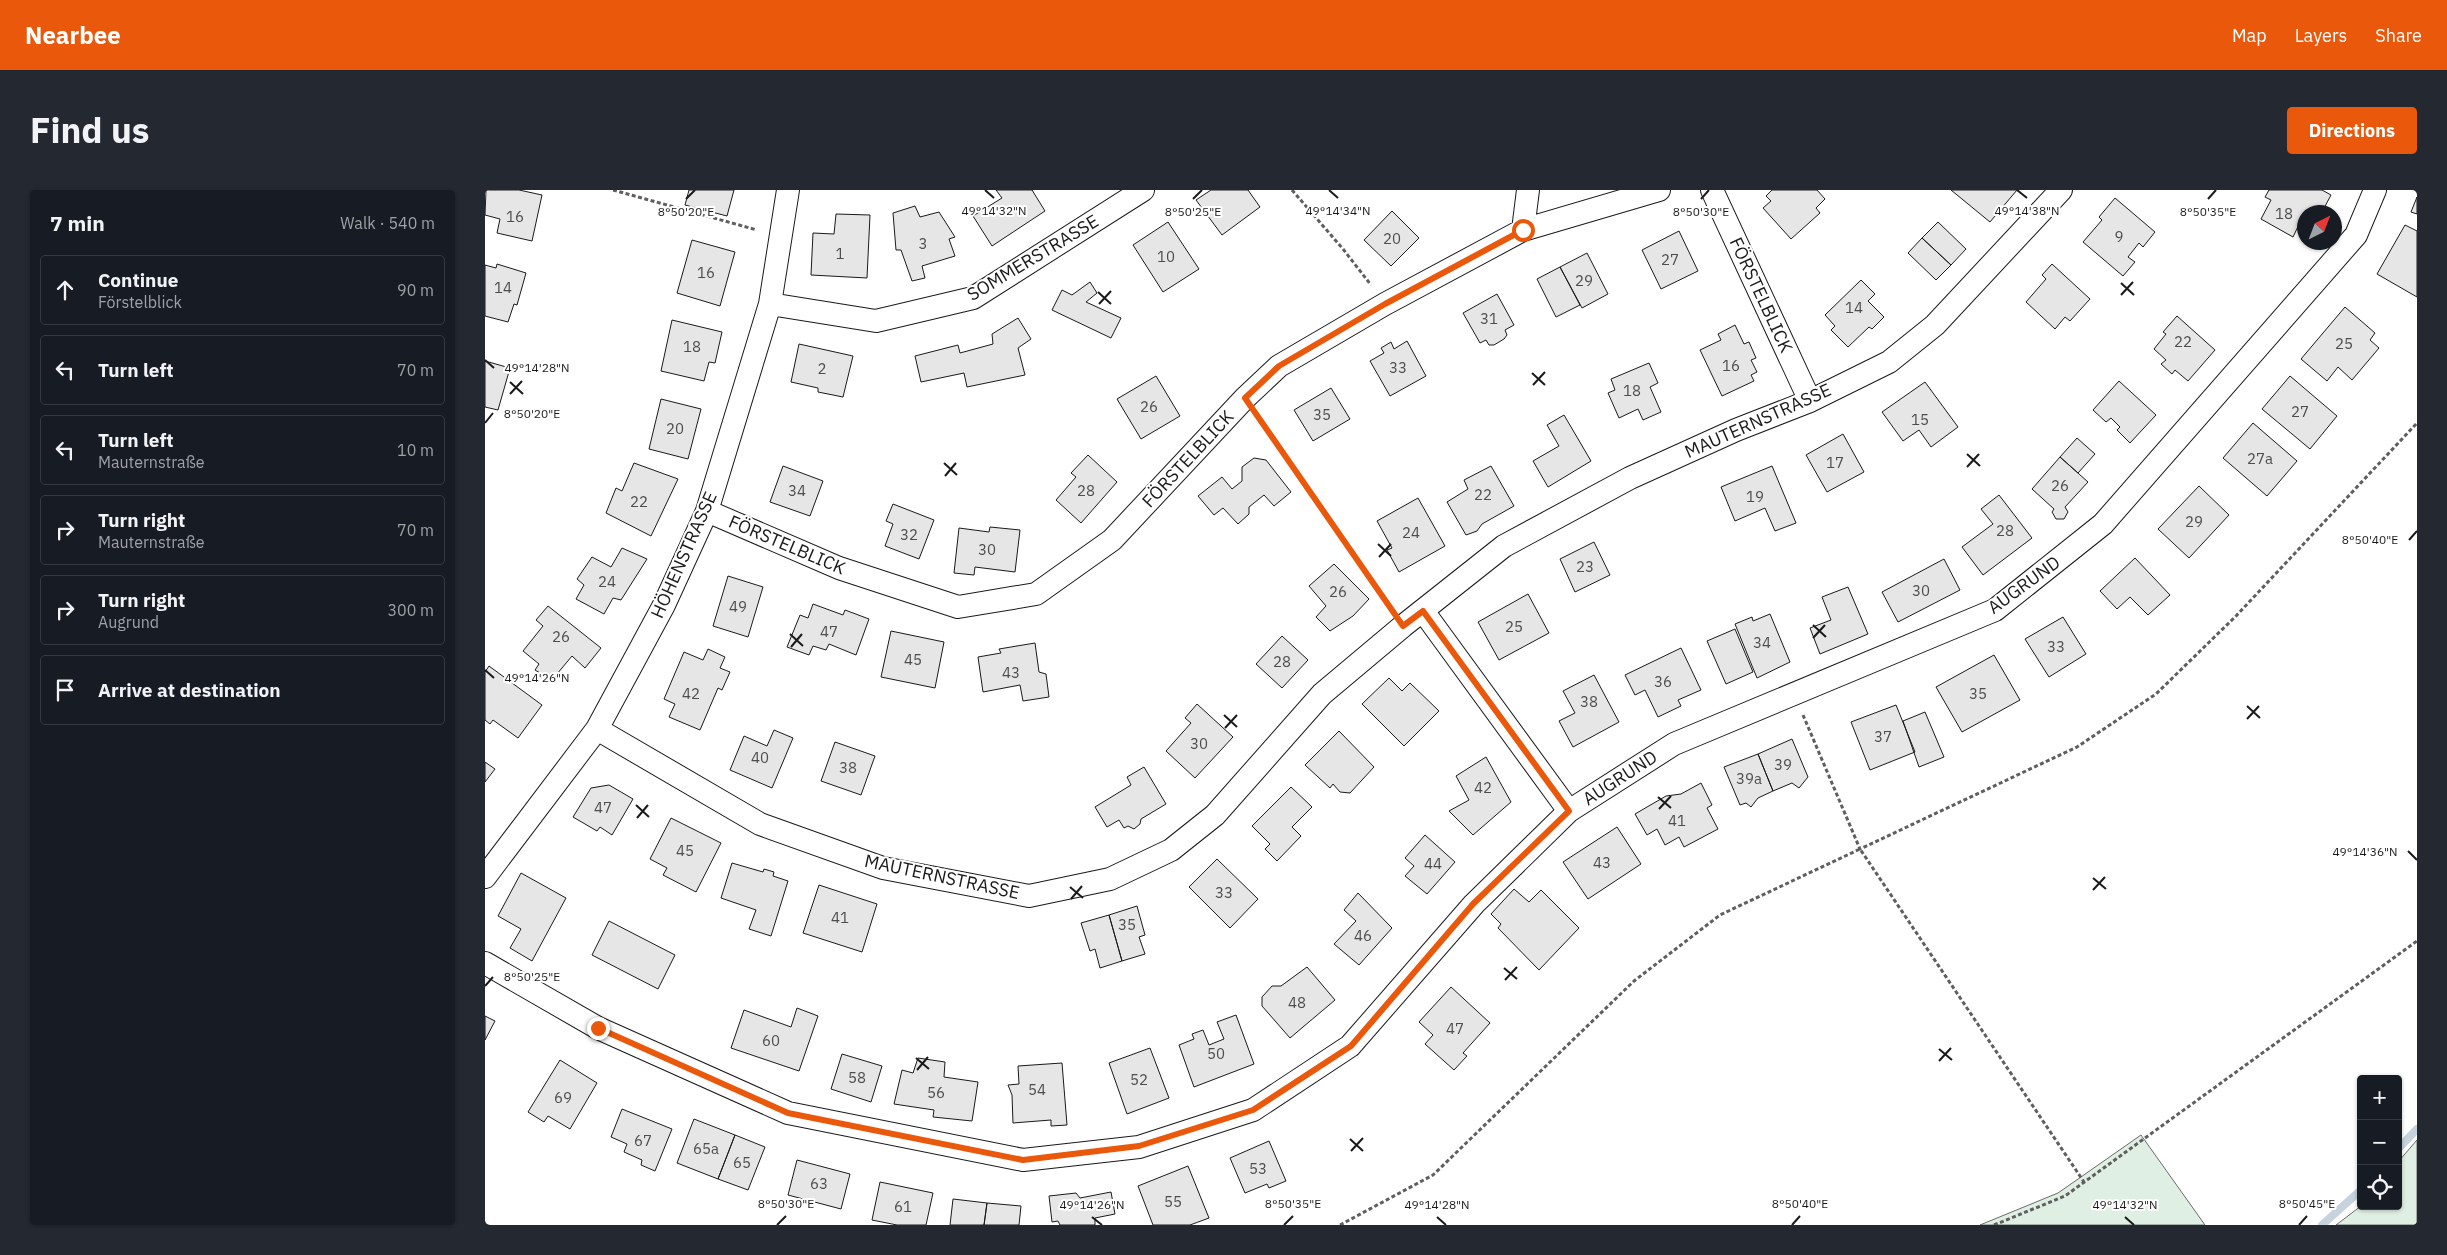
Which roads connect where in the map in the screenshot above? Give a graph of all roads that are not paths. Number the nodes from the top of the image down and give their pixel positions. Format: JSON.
{"nodes":[{"id":1,"x":789,"y":190,"type":"edge"},
{"id":2,"x":1143,"y":190,"type":"edge"},
{"id":3,"x":1528,"y":190,"type":"edge"},
{"id":4,"x":1659,"y":190,"type":"edge"},
{"id":5,"x":1713,"y":190,"type":"edge"},
{"id":6,"x":2061,"y":190,"type":"edge"},
{"id":7,"x":2375,"y":190,"type":"edge"},
{"id":8,"x":1523,"y":230,"type":"junction"},
{"id":9,"x":770,"y":304,"type":"junction"},
{"id":10,"x":1810,"y":401,"type":"junction"},
{"id":11,"x":707,"y":511,"type":"junction"},
{"id":12,"x":1423,"y":611,"type":"junction"},
{"id":13,"x":597,"y":729,"type":"junction"},
{"id":14,"x":1569,"y":811,"type":"junction"},
{"id":15,"x":485,"y":877,"type":"edge"},
{"id":16,"x":485,"y":963,"type":"edge"}],
"edges":[{"from":1,"to":9,"type":"street","name":"HÖHENSTRASSE"},
{"from":2,"to":9,"type":"street","name":"SOMMERSTRASSE"},
{"from":3,"to":8,"type":"street"},
{"from":4,"to":8,"type":"street","name":"FÖRSTELBLICK"},
{"from":5,"to":10,"type":"street","name":"FÖRSTELBLICK"},
{"from":6,"to":10,"type":"street","name":"MAUTERNSTRASSE"},
{"from":7,"to":14,"type":"street","name":"AUGRUND"},
{"from":8,"to":11,"type":"street","name":"FÖRSTELBLICK"},
{"from":9,"to":11,"type":"street","name":"HÖHENSTRASSE"},
{"from":10,"to":12,"type":"street","name":"MAUTERNSTRASSE"},
{"from":11,"to":13,"type":"street","name":"HÖHENSTRASSE"},
{"from":12,"to":13,"type":"street","name":"MAUTERNSTRASSE"},
{"from":12,"to":14,"type":"street"},
{"from":13,"to":15,"type":"street","name":"HÖHENSTRASSE"},
{"from":14,"to":16,"type":"street","name":"AUGRUND"}]}
